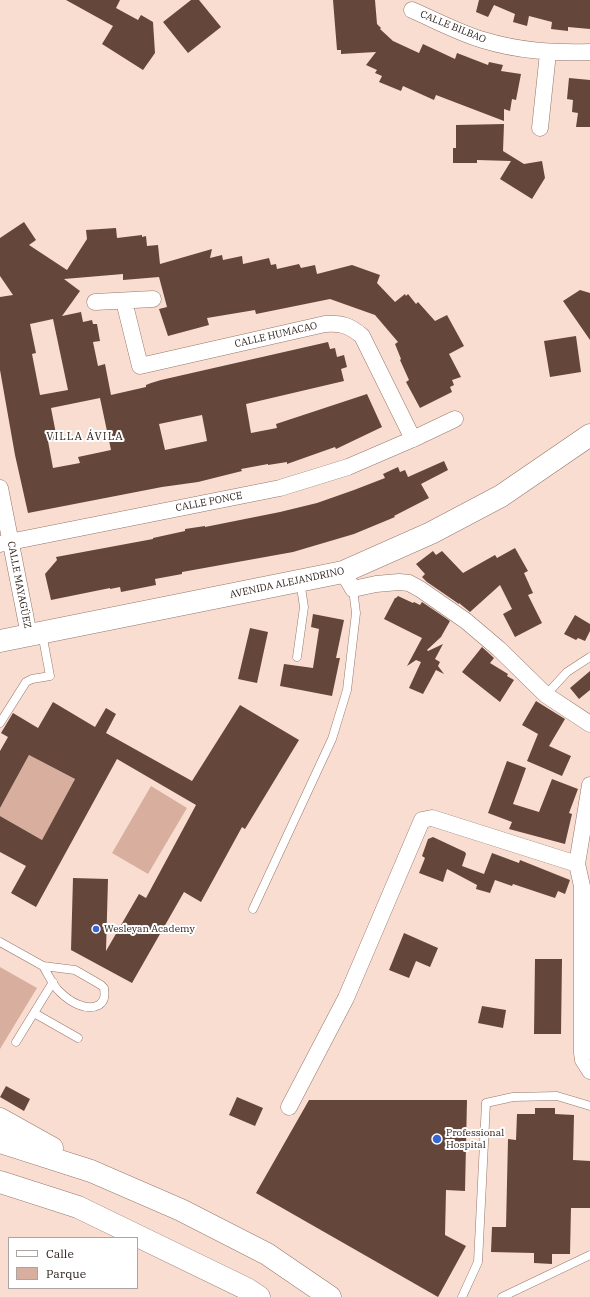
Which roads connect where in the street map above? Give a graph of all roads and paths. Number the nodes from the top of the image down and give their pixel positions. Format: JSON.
{"nodes":[{"id":1,"x":412,"y":10,"type":"dead end"},
{"id":2,"x":590,"y":52,"type":"edge"},
{"id":3,"x":548,"y":53,"type":"junction"},
{"id":4,"x":540,"y":128,"type":"dead end"},
{"id":5,"x":153,"y":299,"type":"dead end"},
{"id":6,"x":124,"y":300,"type":"junction"},
{"id":7,"x":95,"y":302,"type":"dead end"},
{"id":8,"x":455,"y":418,"type":"dead end"},
{"id":9,"x":590,"y":435,"type":"edge"},
{"id":10,"x":413,"y":439,"type":"junction"},
{"id":11,"x":0,"y":488,"type":"edge"},
{"id":12,"x":5,"y":544,"type":"edge"},
{"id":13,"x":300,"y":580,"type":"junction"},
{"id":14,"x":348,"y":580,"type":"junction"},
{"id":15,"x":35,"y":634,"type":"junction"},
{"id":16,"x":0,"y":641,"type":"edge"},
{"id":17,"x":297,"y":656,"type":"dead end"},
{"id":18,"x":590,"y":657,"type":"edge"},
{"id":19,"x":546,"y":694,"type":"junction"},
{"id":20,"x":0,"y":723,"type":"edge"},
{"id":21,"x":590,"y":724,"type":"edge"},
{"id":22,"x":590,"y":785,"type":"edge"},
{"id":23,"x":577,"y":864,"type":"junction"},
{"id":24,"x":253,"y":909,"type":"dead end"},
{"id":25,"x":0,"y":942,"type":"edge"},
{"id":26,"x":43,"y":966,"type":"junction"},
{"id":27,"x":53,"y":982,"type":"junction"},
{"id":28,"x":34,"y":1013,"type":"junction"},
{"id":29,"x":78,"y":1038,"type":"dead end"},
{"id":30,"x":16,"y":1042,"type":"dead end"},
{"id":31,"x":590,"y":1071,"type":"edge"},
{"id":32,"x":590,"y":1106,"type":"edge"},
{"id":33,"x":289,"y":1107,"type":"dead end"},
{"id":34,"x":0,"y":1119,"type":"edge"},
{"id":35,"x":0,"y":1142,"type":"edge"},
{"id":36,"x":91,"y":1171,"type":"junction"},
{"id":37,"x":0,"y":1182,"type":"edge"},
{"id":38,"x":590,"y":1255,"type":"edge"},
{"id":39,"x":259,"y":1297,"type":"edge"},
{"id":40,"x":330,"y":1297,"type":"edge"},
{"id":41,"x":462,"y":1297,"type":"edge"},
{"id":42,"x":502,"y":1297,"type":"edge"}],
"edges":[{"from":1,"to":3,"type":"street","name":"CALLE BILBAO"},
{"from":2,"to":3,"type":"street","name":"CALLE BILBAO"},
{"from":3,"to":4,"type":"street"},
{"from":5,"to":6,"type":"street"},
{"from":6,"to":7,"type":"street"},
{"from":6,"to":10,"type":"street","name":"CALLE HUMACAO"},
{"from":8,"to":10,"type":"street","name":"CALLE PONCE"},
{"from":9,"to":14,"type":"main road","name":"AVENIDA ALEJANDRINO"},
{"from":10,"to":12,"type":"street","name":"CALLE PONCE"},
{"from":11,"to":12,"type":"street","name":"CALLE MAYAGÜEZ"},
{"from":12,"to":15,"type":"street","name":"CALLE MAYAGÜEZ"},
{"from":13,"to":14,"type":"main road","name":"AVENIDA ALEJANDRINO"},
{"from":13,"to":15,"type":"main road","name":"AVENIDA ALEJANDRINO"},
{"from":13,"to":17,"type":"lane"},
{"from":14,"to":19,"type":"street"},
{"from":14,"to":24,"type":"lane"},
{"from":15,"to":16,"type":"main road","name":"AVENIDA ALEJANDRINO"},
{"from":15,"to":20,"type":"lane"},
{"from":18,"to":19,"type":"lane"},
{"from":19,"to":21,"type":"street"},
{"from":22,"to":23,"type":"street"},
{"from":23,"to":31,"type":"street"},
{"from":23,"to":33,"type":"street"},
{"from":25,"to":26,"type":"lane"},
{"from":26,"to":27,"type":"lane"},
{"from":26,"to":27,"type":"lane"},
{"from":27,"to":28,"type":"lane"},
{"from":28,"to":29,"type":"lane"},
{"from":28,"to":30,"type":"lane"},
{"from":32,"to":41,"type":"lane"},
{"from":34,"to":36,"type":"main road"},
{"from":35,"to":36,"type":"main road"},
{"from":36,"to":40,"type":"main road"},
{"from":37,"to":39,"type":"main road"},
{"from":38,"to":42,"type":"lane"}]}
